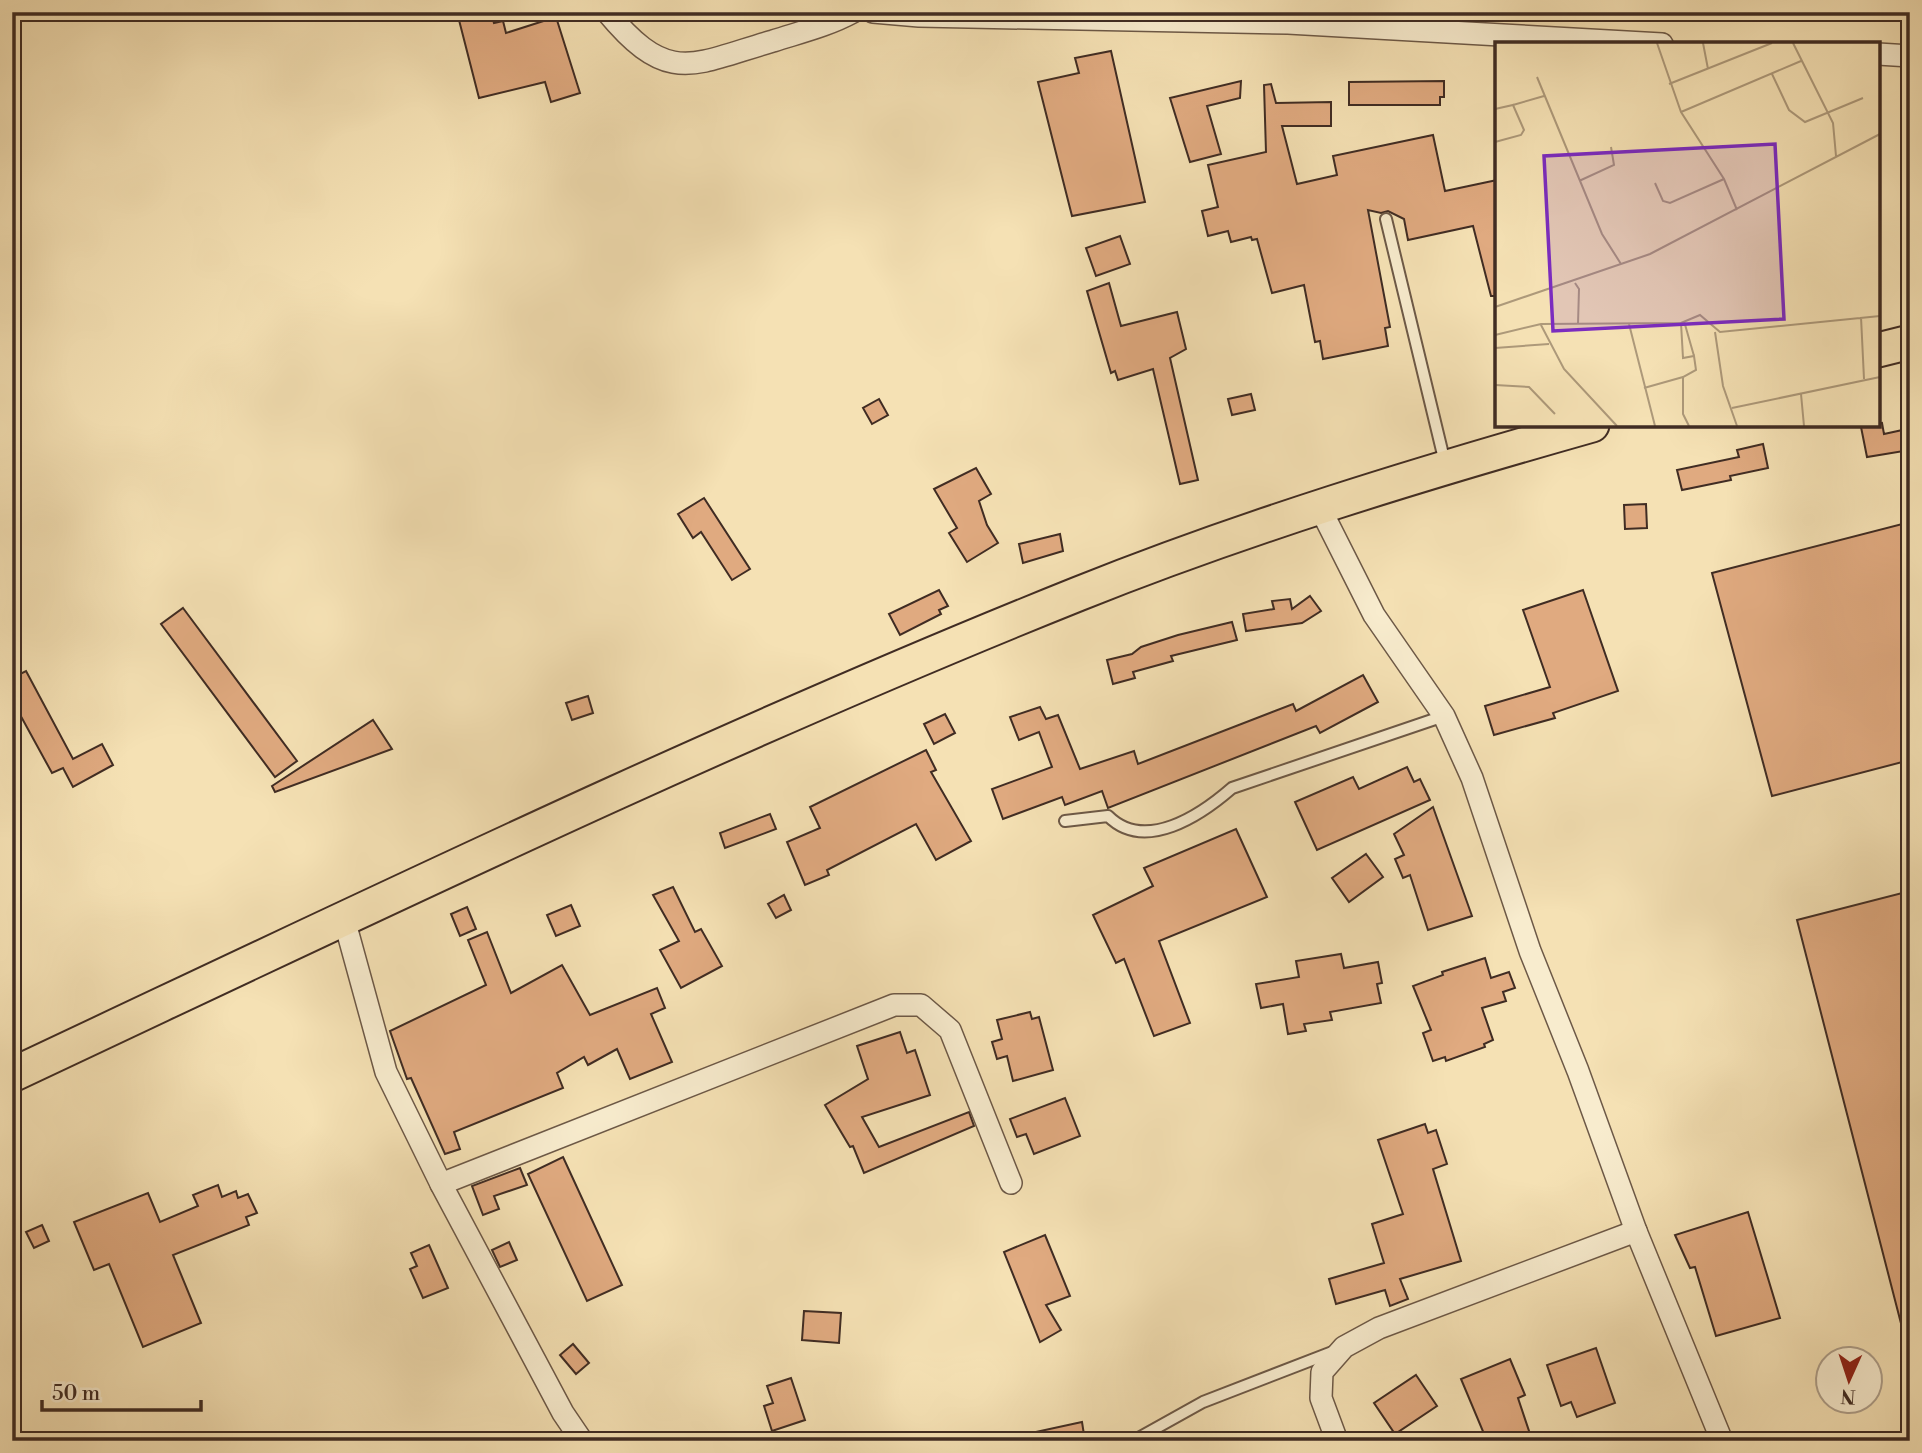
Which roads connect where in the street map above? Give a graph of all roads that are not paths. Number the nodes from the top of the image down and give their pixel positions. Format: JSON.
{"nodes":[{"id":1,"x":607,"y":12,"type":"edge"},
{"id":2,"x":853,"y":12,"type":"edge"},
{"id":3,"x":873,"y":12,"type":"edge"},
{"id":4,"x":1287,"y":17,"type":"edge"},
{"id":5,"x":827,"y":19,"type":"edge"},
{"id":6,"x":1634,"y":42,"type":"edge"},
{"id":7,"x":1880,"y":54,"type":"edge"},
{"id":8,"x":1910,"y":56,"type":"edge"},
{"id":9,"x":1386,"y":219,"type":"dead end"},
{"id":10,"x":1910,"y":342,"type":"edge"},
{"id":11,"x":1880,"y":350,"type":"edge"},
{"id":12,"x":1585,"y":427,"type":"edge"},
{"id":13,"x":1446,"y":469,"type":"junction"},
{"id":14,"x":1320,"y":508,"type":"junction"},
{"id":15,"x":1444,"y":716,"type":"junction"},
{"id":16,"x":1065,"y":821,"type":"dead end"},
{"id":17,"x":344,"y":919,"type":"junction"},
{"id":18,"x":12,"y":1075,"type":"edge"},
{"id":19,"x":1012,"y":1183,"type":"dead end"},
{"id":20,"x":441,"y":1184,"type":"junction"},
{"id":21,"x":1636,"y":1231,"type":"junction"},
{"id":22,"x":1344,"y":1347,"type":"junction"},
{"id":23,"x":582,"y":1441,"type":"edge"},
{"id":24,"x":1133,"y":1441,"type":"edge"},
{"id":25,"x":1338,"y":1441,"type":"edge"},
{"id":26,"x":1723,"y":1441,"type":"edge"}],
"edges":[{"from":1,"to":5,"type":"street"},
{"from":2,"to":5,"type":"street"},
{"from":3,"to":4,"type":"street"},
{"from":4,"to":6,"type":"street"},
{"from":7,"to":8,"type":"street"},
{"from":9,"to":13,"type":"lane"},
{"from":10,"to":11,"type":"main road"},
{"from":12,"to":13,"type":"main road"},
{"from":13,"to":14,"type":"main road"},
{"from":14,"to":15,"type":"street"},
{"from":14,"to":17,"type":"main road"},
{"from":15,"to":16,"type":"lane"},
{"from":15,"to":21,"type":"street"},
{"from":17,"to":18,"type":"main road"},
{"from":17,"to":20,"type":"street"},
{"from":19,"to":20,"type":"street"},
{"from":20,"to":23,"type":"street"},
{"from":21,"to":22,"type":"street"},
{"from":21,"to":26,"type":"street"},
{"from":22,"to":24,"type":"lane"},
{"from":22,"to":25,"type":"street"}]}
